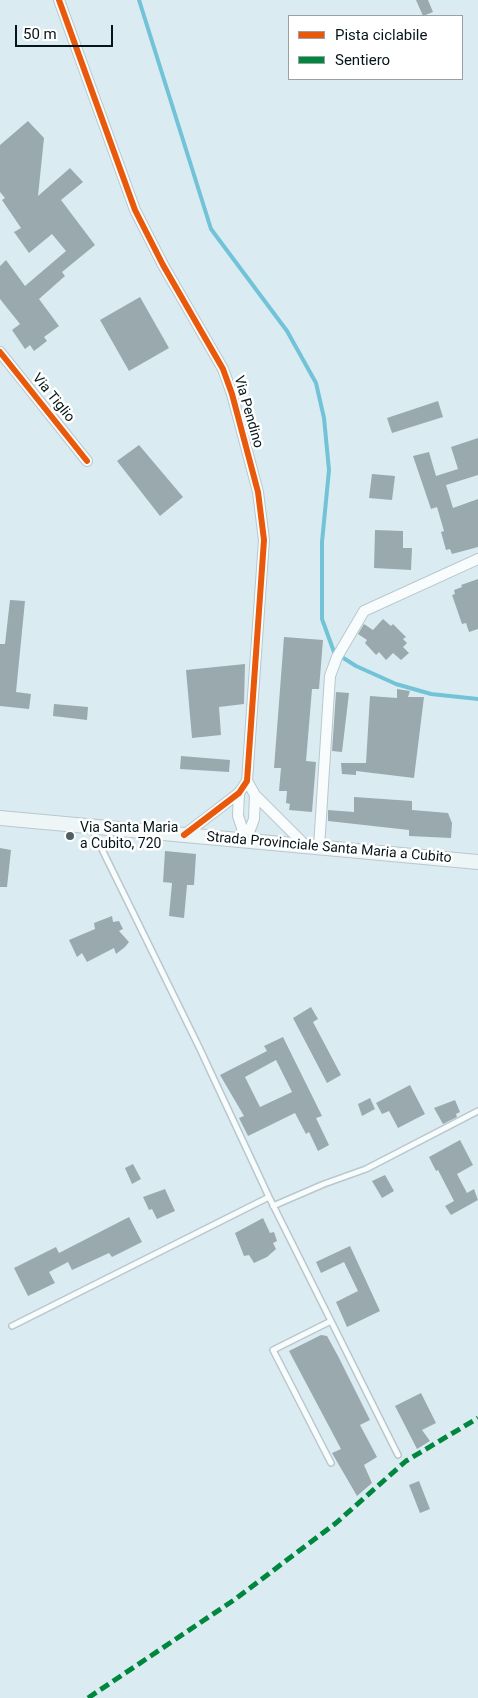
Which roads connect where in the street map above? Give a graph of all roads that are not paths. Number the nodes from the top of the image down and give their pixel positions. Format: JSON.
{"nodes":[{"id":1,"x":59,"y":0,"type":"edge"},
{"id":2,"x":0,"y":352,"type":"edge"},
{"id":3,"x":87,"y":461,"type":"dead end"},
{"id":4,"x":478,"y":559,"type":"edge"},
{"id":5,"x":247,"y":781,"type":"junction"},
{"id":6,"x":239,"y":793,"type":"junction"},
{"id":7,"x":255,"y":794,"type":"junction"},
{"id":8,"x":0,"y":818,"type":"edge"},
{"id":9,"x":90,"y":826,"type":"junction"},
{"id":10,"x":184,"y":835,"type":"junction"},
{"id":11,"x":246,"y":840,"type":"junction"},
{"id":12,"x":312,"y":846,"type":"junction"},
{"id":13,"x":478,"y":862,"type":"edge"},
{"id":14,"x":478,"y":1111,"type":"edge"},
{"id":15,"x":268,"y":1197,"type":"junction"},
{"id":16,"x":273,"y":1206,"type":"junction"},
{"id":17,"x":331,"y":1321,"type":"junction"},
{"id":18,"x":12,"y":1326,"type":"dead end"},
{"id":19,"x":398,"y":1455,"type":"dead end"},
{"id":20,"x":332,"y":1463,"type":"dead end"}],
"edges":[{"from":1,"to":5,"type":"street","name":"Via Pendino"},
{"from":2,"to":3,"type":"street","name":"Via Tiglio"},
{"from":4,"to":12,"type":"street"},
{"from":5,"to":6,"type":"street","name":"Via Pendino"},
{"from":5,"to":7,"type":"street"},
{"from":6,"to":10,"type":"street","name":"Via Pendino"},
{"from":6,"to":11,"type":"street"},
{"from":7,"to":11,"type":"street"},
{"from":7,"to":12,"type":"street"},
{"from":8,"to":9,"type":"main road","name":"Strada Provinciale Santa Maria a Cubito"},
{"from":9,"to":10,"type":"main road","name":"Strada Provinciale Santa Maria a Cubito"},
{"from":9,"to":15,"type":"lane"},
{"from":10,"to":11,"type":"main road","name":"Strada Provinciale Santa Maria a Cubito"},
{"from":11,"to":12,"type":"main road","name":"Strada Provinciale Santa Maria a Cubito"},
{"from":12,"to":13,"type":"main road","name":"Strada Provinciale Santa Maria a Cubito"},
{"from":14,"to":16,"type":"lane"},
{"from":15,"to":16,"type":"lane"},
{"from":15,"to":18,"type":"lane"},
{"from":16,"to":17,"type":"lane"},
{"from":17,"to":19,"type":"lane"},
{"from":17,"to":20,"type":"lane"}]}
